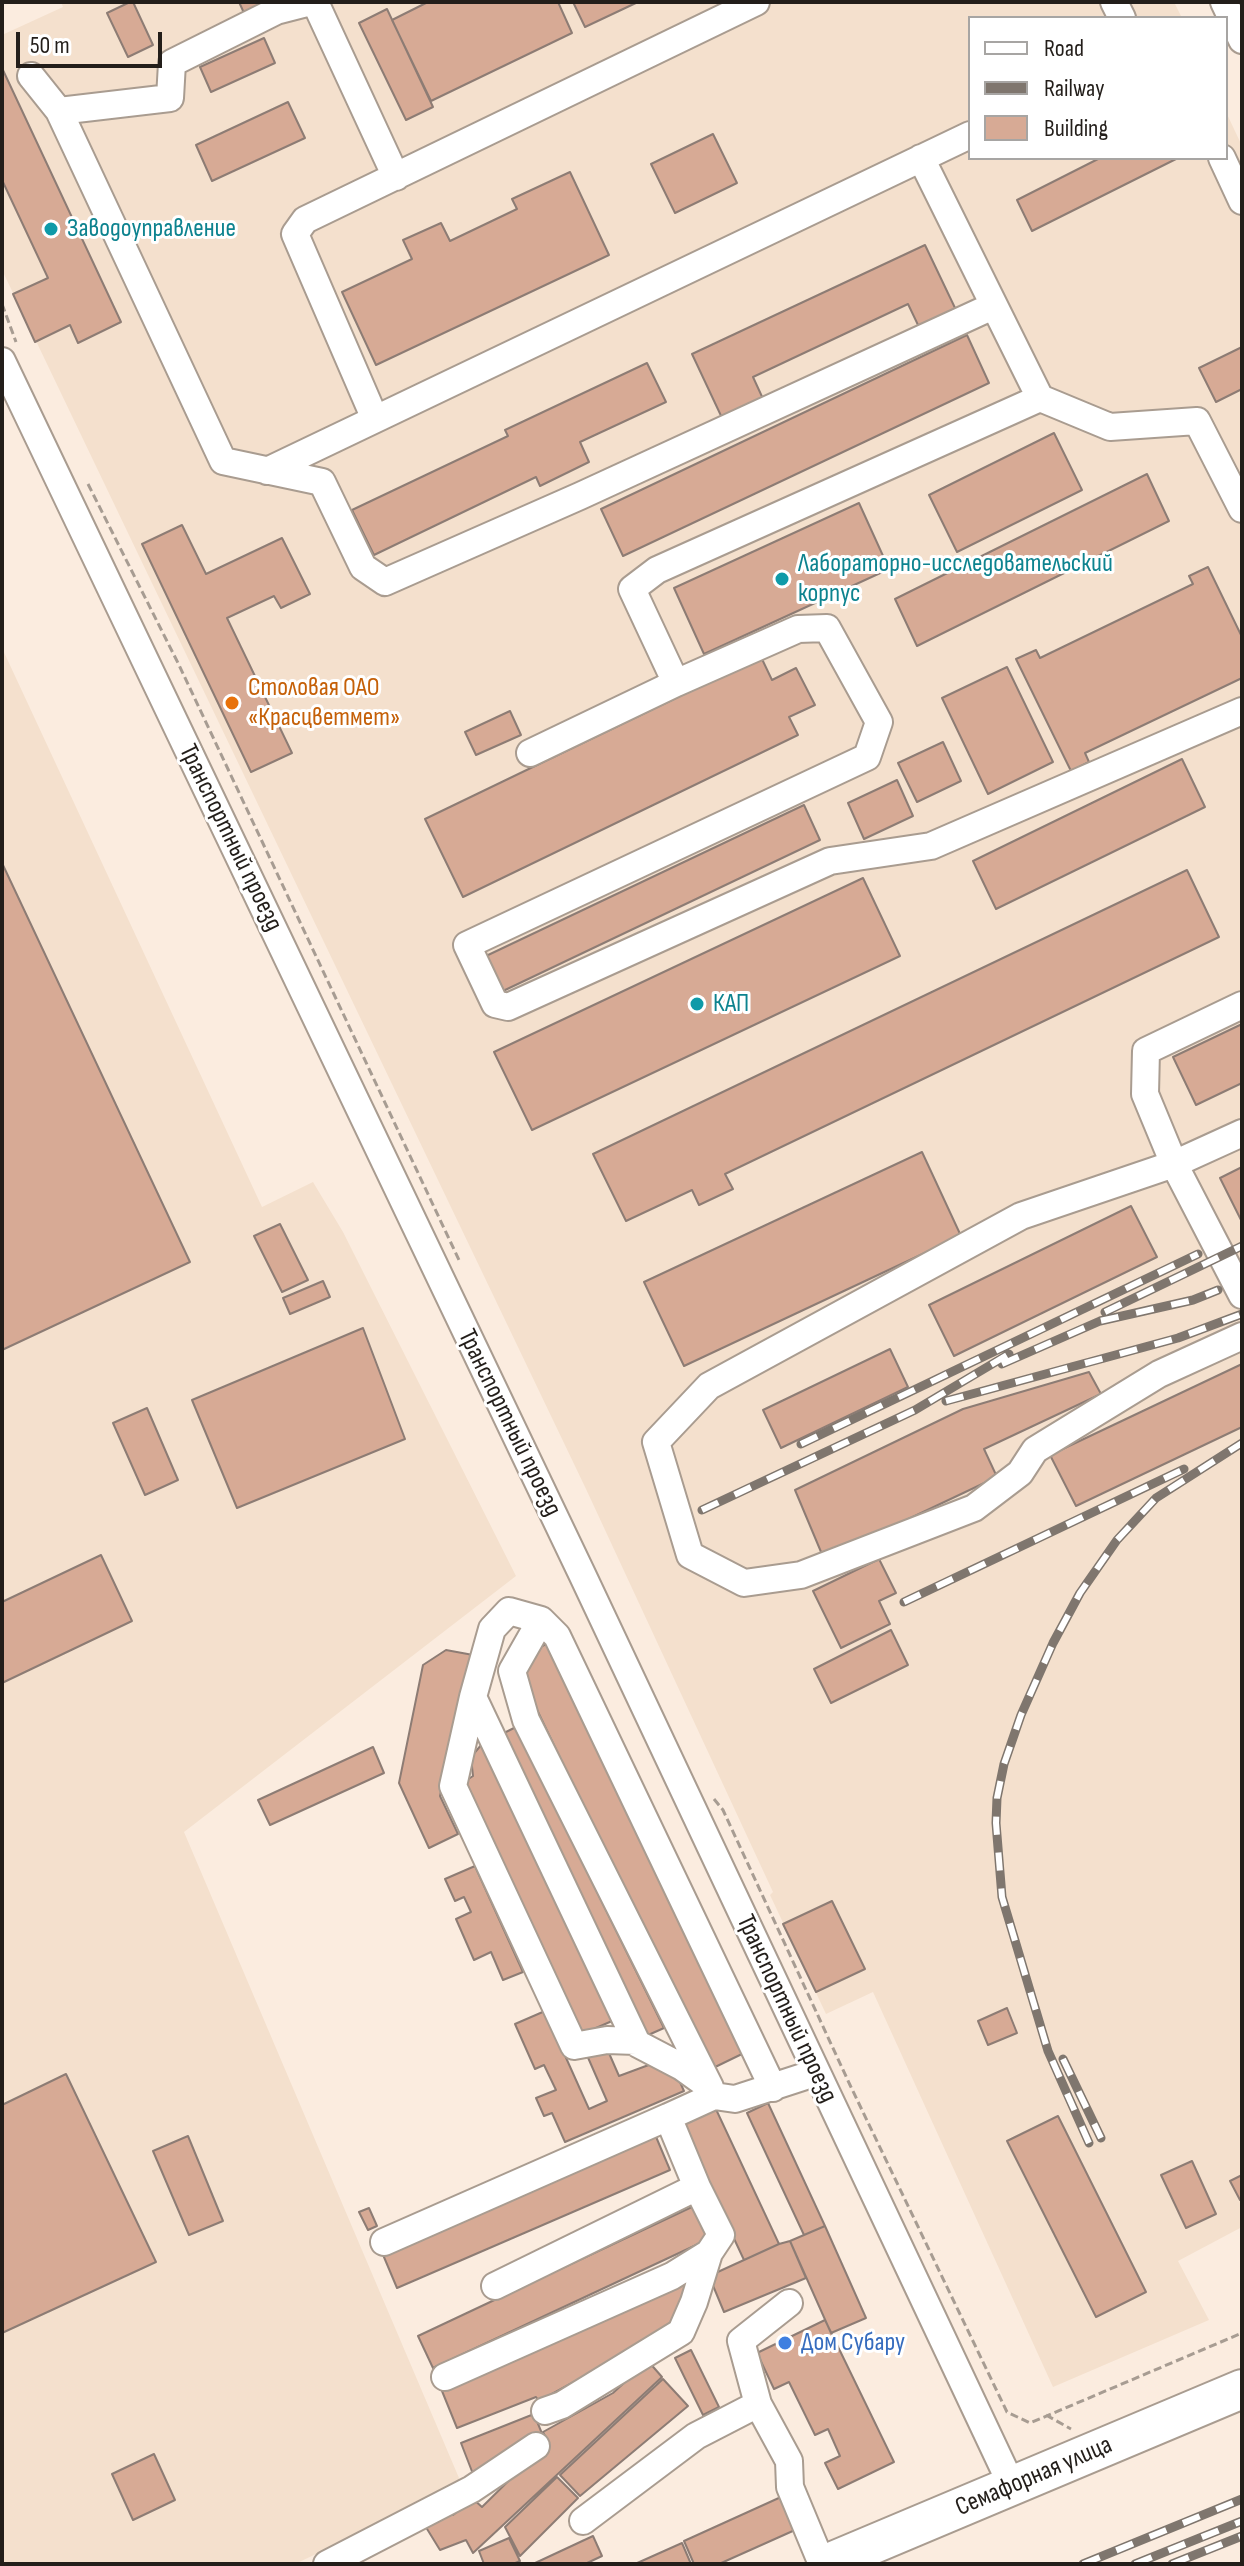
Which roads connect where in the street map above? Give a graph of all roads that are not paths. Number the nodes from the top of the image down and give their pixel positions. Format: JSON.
{"nodes":[{"id":1,"x":313,"y":2,"type":"edge"},
{"id":2,"x":756,"y":2,"type":"edge"},
{"id":3,"x":1224,"y":2,"type":"edge"},
{"id":4,"x":1242,"y":40,"type":"edge"},
{"id":5,"x":31,"y":76,"type":"dead end"},
{"id":6,"x":59,"y":111,"type":"junction"},
{"id":7,"x":968,"y":136,"type":"edge"},
{"id":8,"x":921,"y":158,"type":"junction"},
{"id":9,"x":1223,"y":160,"type":"edge"},
{"id":10,"x":396,"y":177,"type":"junction"},
{"id":11,"x":1242,"y":201,"type":"edge"},
{"id":12,"x":993,"y":306,"type":"junction"},
{"id":13,"x":12,"y":357,"type":"edge"},
{"id":14,"x":1040,"y":398,"type":"junction"},
{"id":15,"x":375,"y":419,"type":"junction"},
{"id":16,"x":267,"y":471,"type":"junction"},
{"id":17,"x":1242,"y":509,"type":"edge"},
{"id":18,"x":676,"y":683,"type":"junction"},
{"id":19,"x":1242,"y":711,"type":"edge"},
{"id":20,"x":530,"y":753,"type":"dead end"},
{"id":21,"x":1242,"y":1005,"type":"edge"},
{"id":22,"x":1242,"y":1133,"type":"edge"},
{"id":23,"x":1174,"y":1164,"type":"junction"},
{"id":24,"x":1242,"y":1295,"type":"edge"},
{"id":25,"x":1242,"y":1336,"type":"edge"},
{"id":26,"x":541,"y":1620,"type":"junction"},
{"id":27,"x":473,"y":1697,"type":"junction"},
{"id":28,"x":636,"y":2041,"type":"junction"},
{"id":29,"x":815,"y":2073,"type":"junction"},
{"id":30,"x":773,"y":2088,"type":"junction"},
{"id":31,"x":712,"y":2092,"type":"junction"},
{"id":32,"x":668,"y":2117,"type":"junction"},
{"id":33,"x":697,"y":2187,"type":"junction"},
{"id":34,"x":384,"y":2242,"type":"dead end"},
{"id":35,"x":709,"y":2253,"type":"junction"},
{"id":36,"x":495,"y":2286,"type":"dead end"},
{"id":37,"x":789,"y":2303,"type":"dead end"},
{"id":38,"x":445,"y":2377,"type":"dead end"},
{"id":39,"x":1242,"y":2389,"type":"edge"},
{"id":40,"x":758,"y":2404,"type":"junction"},
{"id":41,"x":545,"y":2411,"type":"dead end"},
{"id":42,"x":536,"y":2446,"type":"dead end"},
{"id":43,"x":1012,"y":2486,"type":"junction"},
{"id":44,"x":583,"y":2521,"type":"dead end"},
{"id":45,"x":327,"y":2564,"type":"edge"},
{"id":46,"x":824,"y":2564,"type":"edge"}],
"edges":[{"from":1,"to":6,"type":"street"},
{"from":1,"to":10,"type":"street"},
{"from":2,"to":10,"type":"street"},
{"from":3,"to":4,"type":"street"},
{"from":5,"to":6,"type":"street"},
{"from":6,"to":16,"type":"street"},
{"from":7,"to":8,"type":"street"},
{"from":8,"to":12,"type":"street"},
{"from":8,"to":15,"type":"street"},
{"from":9,"to":11,"type":"street"},
{"from":10,"to":15,"type":"street"},
{"from":12,"to":14,"type":"street"},
{"from":12,"to":16,"type":"street"},
{"from":13,"to":29,"type":"street","name":"Транспортный проезд"},
{"from":14,"to":17,"type":"street"},
{"from":14,"to":18,"type":"street"},
{"from":15,"to":16,"type":"street"},
{"from":18,"to":19,"type":"street"},
{"from":18,"to":20,"type":"street"},
{"from":21,"to":23,"type":"street"},
{"from":22,"to":23,"type":"street"},
{"from":23,"to":24,"type":"street"},
{"from":23,"to":25,"type":"street"},
{"from":26,"to":27,"type":"street"},
{"from":26,"to":30,"type":"street"},
{"from":26,"to":31,"type":"street"},
{"from":27,"to":28,"type":"street"},
{"from":27,"to":28,"type":"street"},
{"from":28,"to":31,"type":"street"},
{"from":29,"to":30,"type":"street"},
{"from":29,"to":43,"type":"street","name":"Транспортный проезд"},
{"from":30,"to":31,"type":"street"},
{"from":31,"to":32,"type":"street"},
{"from":32,"to":33,"type":"street"},
{"from":32,"to":34,"type":"street"},
{"from":33,"to":35,"type":"street"},
{"from":33,"to":36,"type":"street"},
{"from":35,"to":38,"type":"street"},
{"from":35,"to":41,"type":"street"},
{"from":37,"to":40,"type":"street"},
{"from":39,"to":43,"type":"highway","name":"Семафорная улица"},
{"from":40,"to":44,"type":"street"},
{"from":40,"to":46,"type":"street"},
{"from":42,"to":45,"type":"street"},
{"from":43,"to":46,"type":"highway","name":"Семафорная улица"}]}
